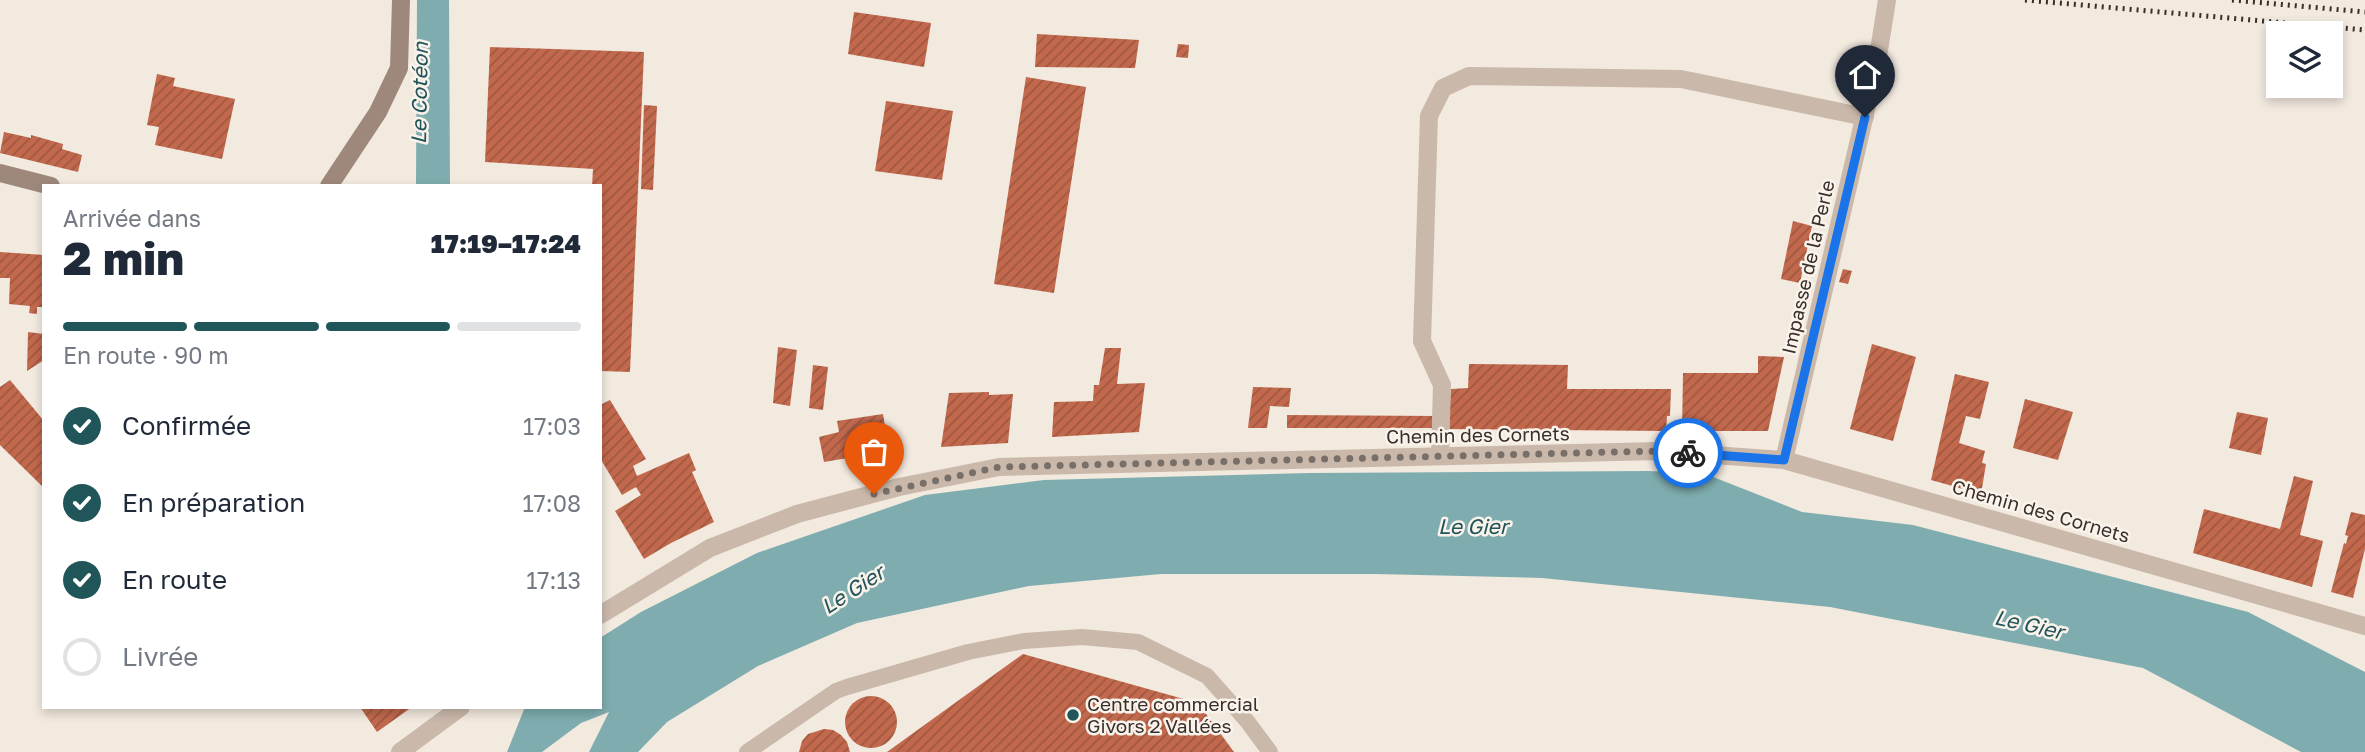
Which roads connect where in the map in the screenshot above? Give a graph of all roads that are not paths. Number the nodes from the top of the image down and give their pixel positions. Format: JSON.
{"nodes":[{"id":1,"x":401,"y":0,"type":"edge"},
{"id":2,"x":1887,"y":0,"type":"edge"},
{"id":3,"x":1865,"y":117,"type":"junction"},
{"id":4,"x":0,"y":173,"type":"edge"},
{"id":5,"x":43,"y":184,"type":"edge"},
{"id":6,"x":330,"y":184,"type":"edge"},
{"id":7,"x":1440,"y":456,"type":"junction"},
{"id":8,"x":1784,"y":460,"type":"junction"},
{"id":9,"x":602,"y":614,"type":"edge"},
{"id":10,"x":2365,"y":625,"type":"edge"},
{"id":11,"x":458,"y":709,"type":"edge"},
{"id":12,"x":400,"y":752,"type":"edge"},
{"id":13,"x":747,"y":752,"type":"edge"},
{"id":14,"x":1270,"y":752,"type":"edge"}],
"edges":[{"from":1,"to":6,"type":"street"},
{"from":2,"to":3,"type":"street","name":"Impasse de la Perle"},
{"from":3,"to":7,"type":"street"},
{"from":3,"to":8,"type":"street","name":"Impasse de la Perle"},
{"from":4,"to":5,"type":"street"},
{"from":7,"to":8,"type":"street","name":"Chemin des Cornets"},
{"from":7,"to":9,"type":"street","name":"Chemin des Cornets"},
{"from":8,"to":10,"type":"street","name":"Chemin des Cornets"},
{"from":11,"to":12,"type":"street"},
{"from":13,"to":14,"type":"lane"}]}
